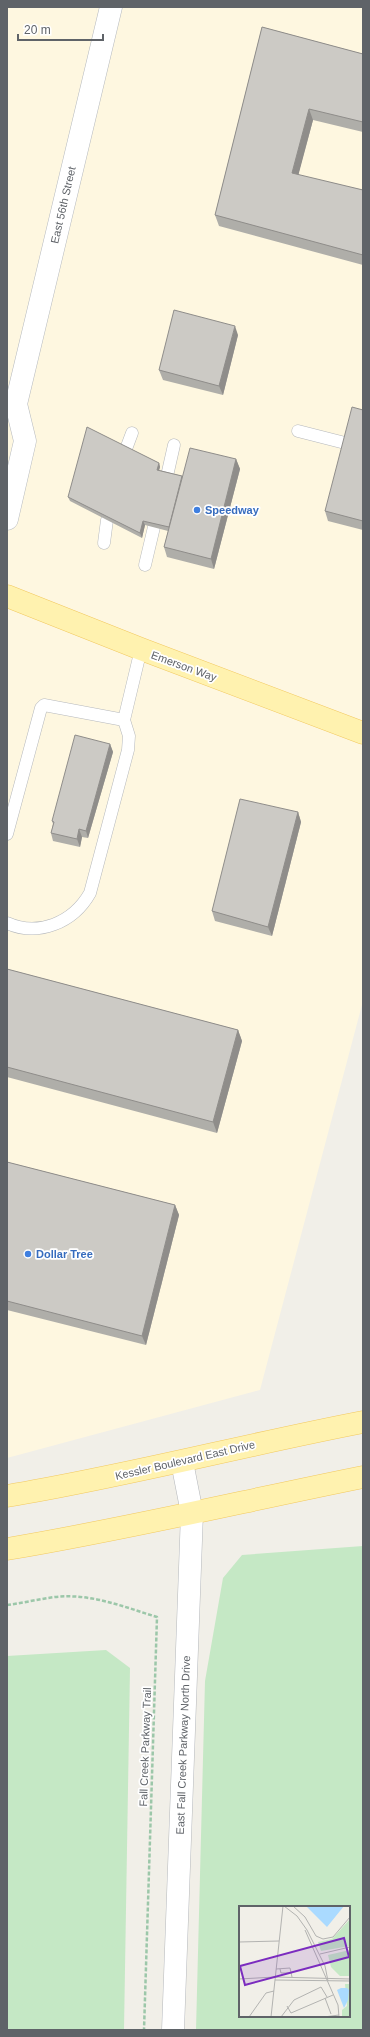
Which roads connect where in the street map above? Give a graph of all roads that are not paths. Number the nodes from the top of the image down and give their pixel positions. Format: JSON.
{"nodes":[{"id":1,"x":111,"y":7,"type":"edge"},
{"id":2,"x":12,"y":406,"type":"edge"},
{"id":3,"x":298,"y":431,"type":"dead end"},
{"id":4,"x":132,"y":433,"type":"dead end"},
{"id":5,"x":349,"y":444,"type":"edge"},
{"id":6,"x":174,"y":445,"type":"dead end"},
{"id":7,"x":126,"y":449,"type":"edge"},
{"id":8,"x":167,"y":476,"type":"edge"},
{"id":9,"x":7,"y":519,"type":"edge"},
{"id":10,"x":107,"y":520,"type":"edge"},
{"id":11,"x":154,"y":527,"type":"edge"},
{"id":12,"x":104,"y":543,"type":"dead end"},
{"id":13,"x":145,"y":565,"type":"dead end"},
{"id":14,"x":7,"y":596,"type":"edge"},
{"id":15,"x":141,"y":650,"type":"junction"},
{"id":16,"x":124,"y":720,"type":"junction"},
{"id":17,"x":363,"y":733,"type":"edge"},
{"id":18,"x":7,"y":834,"type":"edge"},
{"id":19,"x":7,"y":922,"type":"edge"},
{"id":20,"x":363,"y":1422,"type":"edge"},
{"id":21,"x":182,"y":1462,"type":"junction"},
{"id":22,"x":363,"y":1477,"type":"edge"},
{"id":23,"x":7,"y":1496,"type":"edge"},
{"id":24,"x":192,"y":1513,"type":"junction"},
{"id":25,"x":7,"y":1549,"type":"edge"},
{"id":26,"x":173,"y":2030,"type":"edge"}],
"edges":[{"from":1,"to":2,"type":"street","name":"East 56th Street"},
{"from":2,"to":9,"type":"street","name":"East 56th Street"},
{"from":3,"to":5,"type":"lane"},
{"from":4,"to":7,"type":"lane"},
{"from":6,"to":8,"type":"lane"},
{"from":10,"to":12,"type":"lane"},
{"from":11,"to":13,"type":"lane"},
{"from":14,"to":15,"type":"main road","name":"Emerson Way"},
{"from":15,"to":16,"type":"lane"},
{"from":15,"to":17,"type":"main road","name":"Emerson Way"},
{"from":16,"to":18,"type":"lane"},
{"from":16,"to":19,"type":"lane"},
{"from":20,"to":21,"type":"main road","name":"Kessler Boulevard East Drive"},
{"from":21,"to":23,"type":"main road","name":"Kessler Boulevard East Drive"},
{"from":21,"to":24,"type":"street","name":"East Fall Creek Parkway North Drive"},
{"from":22,"to":24,"type":"main road"},
{"from":24,"to":25,"type":"main road"},
{"from":24,"to":26,"type":"street","name":"East Fall Creek Parkway North Drive"}]}
